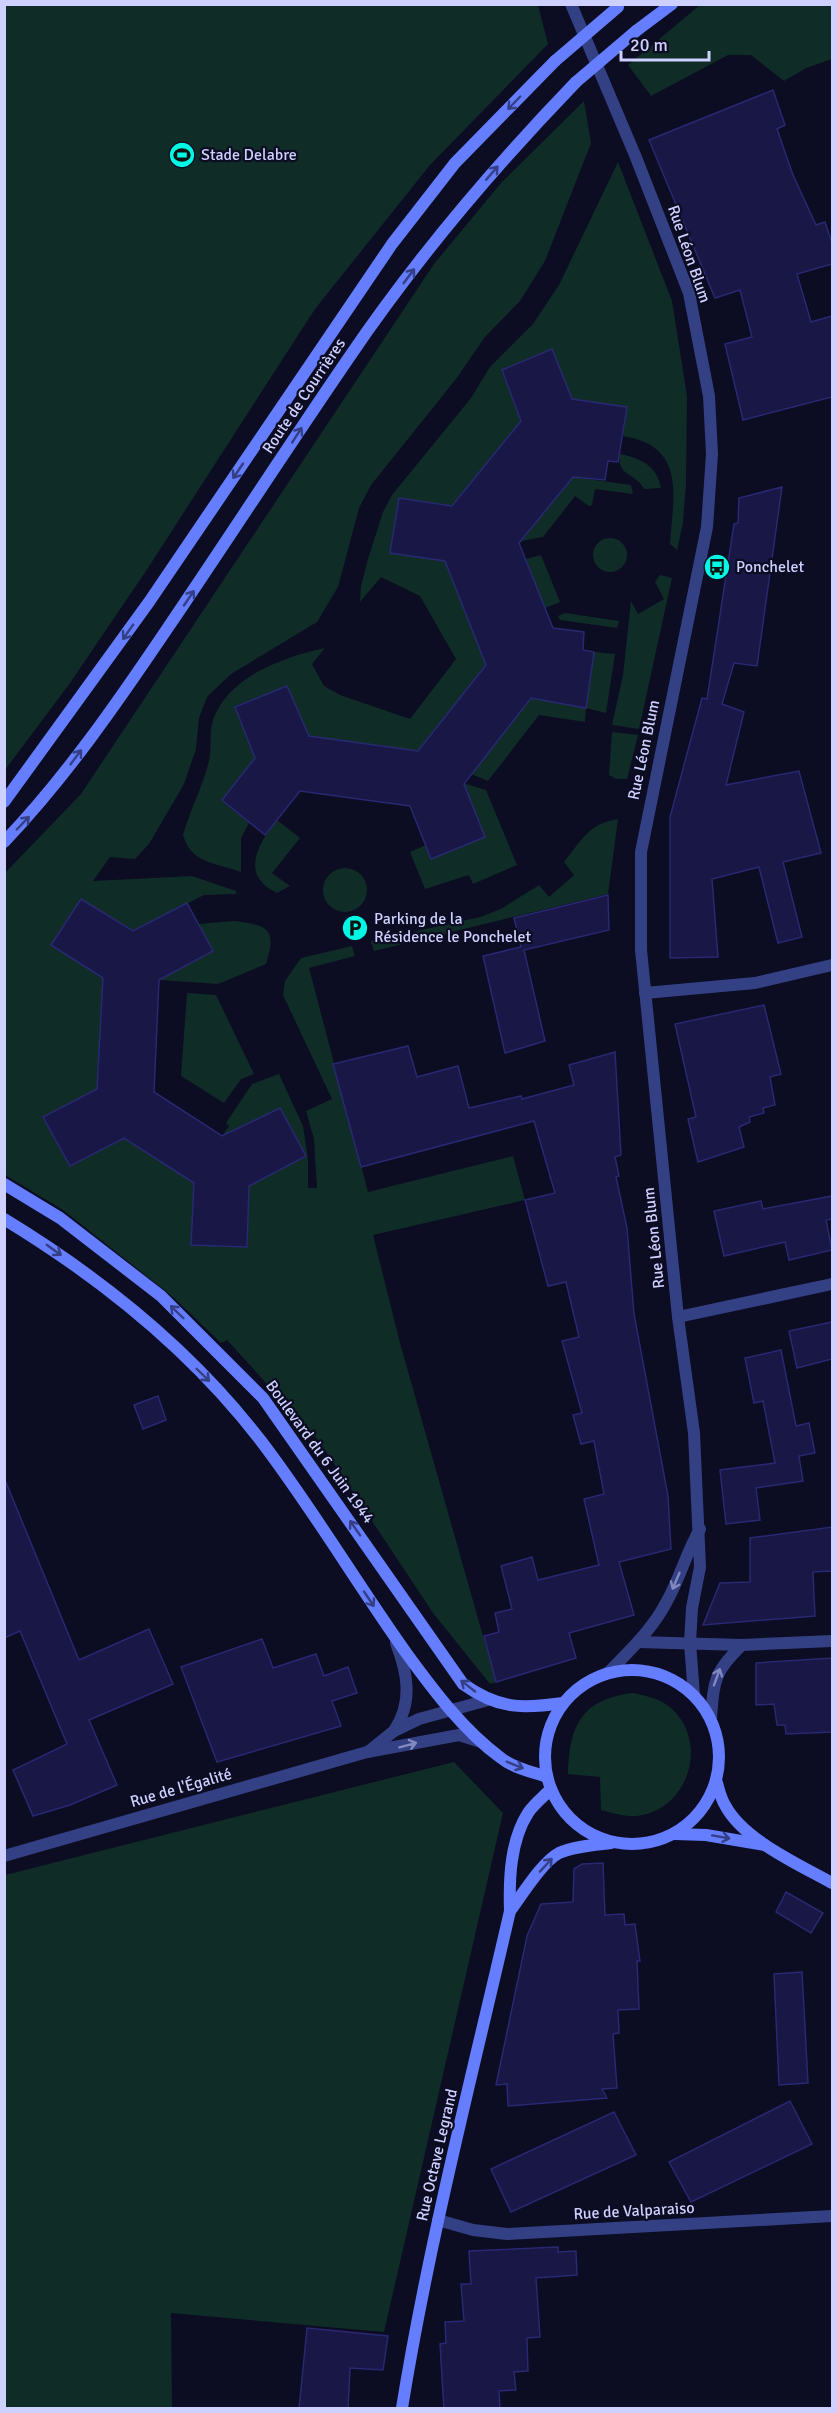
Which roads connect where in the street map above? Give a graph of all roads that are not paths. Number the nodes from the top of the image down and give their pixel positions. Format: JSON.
{"nodes":[{"id":1,"x":571,"y":4,"type":"edge"},
{"id":2,"x":672,"y":4,"type":"edge"},
{"id":3,"x":620,"y":6,"type":"edge"},
{"id":4,"x":4,"y":802,"type":"edge"},
{"id":5,"x":4,"y":842,"type":"edge"},
{"id":6,"x":832,"y":965,"type":"edge"},
{"id":7,"x":645,"y":993,"type":"junction"},
{"id":8,"x":4,"y":1184,"type":"edge"},
{"id":9,"x":4,"y":1220,"type":"edge"},
{"id":10,"x":832,"y":1284,"type":"edge"},
{"id":11,"x":678,"y":1317,"type":"junction"},
{"id":12,"x":700,"y":1528,"type":"junction"},
{"id":13,"x":392,"y":1634,"type":"junction"},
{"id":14,"x":832,"y":1641,"type":"edge"},
{"id":15,"x":638,"y":1642,"type":"junction"},
{"id":16,"x":690,"y":1643,"type":"junction"},
{"id":17,"x":742,"y":1646,"type":"junction"},
{"id":18,"x":608,"y":1673,"type":"junction"},
{"id":19,"x":694,"y":1695,"type":"junction"},
{"id":20,"x":488,"y":1700,"type":"junction"},
{"id":21,"x":563,"y":1703,"type":"junction"},
{"id":22,"x":450,"y":1709,"type":"junction"},
{"id":23,"x":711,"y":1718,"type":"junction"},
{"id":24,"x":394,"y":1731,"type":"junction"},
{"id":25,"x":487,"y":1745,"type":"junction"},
{"id":26,"x":367,"y":1752,"type":"junction"},
{"id":27,"x":549,"y":1783,"type":"junction"},
{"id":28,"x":717,"y":1783,"type":"junction"},
{"id":29,"x":675,"y":1834,"type":"junction"},
{"id":30,"x":612,"y":1842,"type":"junction"},
{"id":31,"x":766,"y":1846,"type":"junction"},
{"id":32,"x":4,"y":1856,"type":"edge"},
{"id":33,"x":832,"y":1883,"type":"edge"},
{"id":34,"x":510,"y":1911,"type":"junction"},
{"id":35,"x":832,"y":2216,"type":"edge"},
{"id":36,"x":438,"y":2220,"type":"junction"},
{"id":37,"x":402,"y":2409,"type":"edge"}],
"edges":[{"from":1,"to":7,"type":"street","name":"Rue Léon Blum"},
{"from":5,"to":2,"type":"main road","name":"Route de Courrières","one_way":true,"bridge":true},
{"from":3,"to":4,"type":"main road","name":"Route de Courrières","one_way":true,"bridge":true},
{"from":6,"to":7,"type":"street"},
{"from":7,"to":11,"type":"street","name":"Rue Léon Blum"},
{"from":20,"to":8,"type":"main road","name":"Boulevard du 6 Juin 1944","one_way":true},
{"from":9,"to":13,"type":"main road","one_way":true},
{"from":10,"to":11,"type":"street"},
{"from":11,"to":12,"type":"street","name":"Rue Léon Blum"},
{"from":12,"to":15,"type":"street","one_way":true},
{"from":12,"to":16,"type":"street","name":"Rue Léon Blum"},
{"from":13,"to":22,"type":"main road"},
{"from":13,"to":24,"type":"street","name":"Rue de l'Égalité"},
{"from":14,"to":17,"type":"street"},
{"from":15,"to":16,"type":"street"},
{"from":15,"to":18,"type":"street"},
{"from":16,"to":17,"type":"street"},
{"from":16,"to":19,"type":"street","name":"Rue Léon Blum"},
{"from":23,"to":17,"type":"street","one_way":true},
{"from":18,"to":19,"type":"main road"},
{"from":18,"to":21,"type":"main road"},
{"from":19,"to":23,"type":"main road"},
{"from":20,"to":21,"type":"main road","name":"Boulevard du 6 Juin 1944"},
{"from":20,"to":22,"type":"street","name":"Rue de l'Égalité"},
{"from":21,"to":27,"type":"main road"},
{"from":22,"to":24,"type":"street","name":"Rue de l'Égalité"},
{"from":22,"to":25,"type":"main road"},
{"from":23,"to":28,"type":"main road"},
{"from":24,"to":26,"type":"street","name":"Rue de l'Égalité"},
{"from":26,"to":25,"type":"street","name":"Rue de l'Égalité","one_way":true},
{"from":25,"to":27,"type":"main road","one_way":true},
{"from":26,"to":32,"type":"street","name":"Rue de l'Égalité"},
{"from":27,"to":30,"type":"main road"},
{"from":27,"to":34,"type":"main road","name":"Rue Octave Legrand"},
{"from":28,"to":29,"type":"main road"},
{"from":28,"to":31,"type":"main road"},
{"from":29,"to":30,"type":"main road"},
{"from":29,"to":31,"type":"main road","one_way":true},
{"from":34,"to":30,"type":"main road","name":"Rue Octave Legrand","one_way":true},
{"from":31,"to":33,"type":"main road"},
{"from":34,"to":36,"type":"main road","name":"Rue Octave Legrand"},
{"from":35,"to":36,"type":"street","name":"Rue de Valparaiso"},
{"from":36,"to":37,"type":"main road","name":"Rue Octave Legrand"}]}
